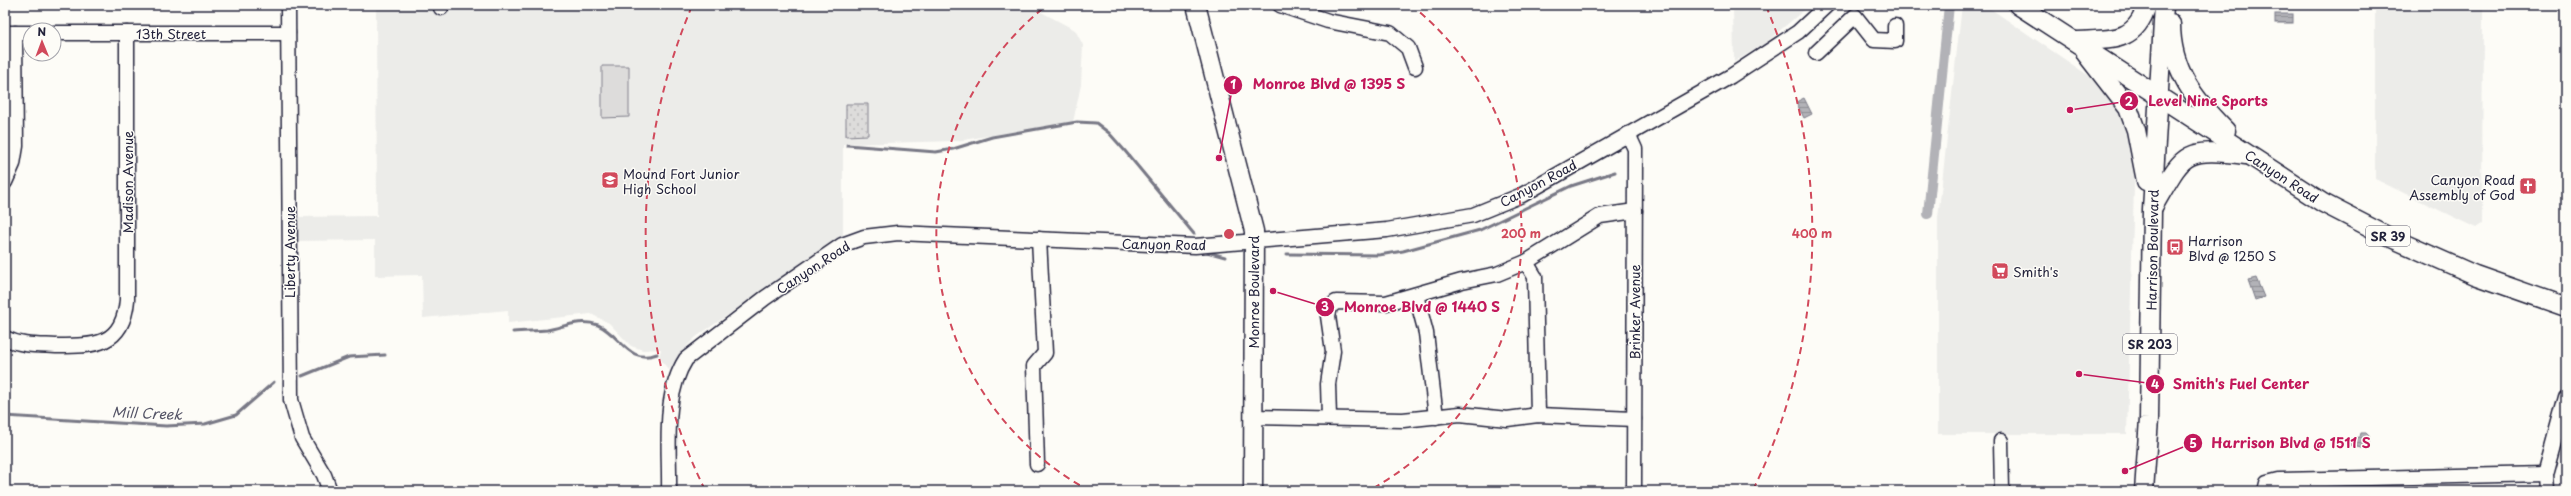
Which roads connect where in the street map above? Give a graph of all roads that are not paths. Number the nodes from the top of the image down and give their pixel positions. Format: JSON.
{"nodes":[{"id":1,"x":288,"y":5,"type":"edge"},
{"id":2,"x":1196,"y":5,"type":"edge"},
{"id":3,"x":1280,"y":5,"type":"edge"},
{"id":4,"x":1827,"y":5,"type":"edge"},
{"id":5,"x":2018,"y":5,"type":"edge"},
{"id":6,"x":2161,"y":6,"type":"edge"},
{"id":7,"x":1895,"y":26,"type":"dead end"},
{"id":8,"x":10,"y":33,"type":"edge"},
{"id":9,"x":22,"y":33,"type":"edge"},
{"id":10,"x":62,"y":33,"type":"edge"},
{"id":11,"x":127,"y":33,"type":"junction"},
{"id":12,"x":288,"y":33,"type":"junction"},
{"id":13,"x":2075,"y":41,"type":"junction"},
{"id":14,"x":1816,"y":53,"type":"dead end"},
{"id":15,"x":1415,"y":66,"type":"dead end"},
{"id":16,"x":2158,"y":95,"type":"junction"},
{"id":17,"x":1628,"y":134,"type":"junction"},
{"id":18,"x":2250,"y":155,"type":"junction"},
{"id":19,"x":5,"y":182,"type":"edge"},
{"id":20,"x":2152,"y":210,"type":"junction"},
{"id":21,"x":1635,"y":211,"type":"junction"},
{"id":22,"x":1039,"y":239,"type":"junction"},
{"id":23,"x":1254,"y":242,"type":"junction"},
{"id":24,"x":1526,"y":262,"type":"junction"},
{"id":25,"x":1416,"y":295,"type":"junction"},
{"id":26,"x":2566,"y":307,"type":"edge"},
{"id":27,"x":5,"y":338,"type":"edge"},
{"id":28,"x":2566,"y":397,"type":"edge"},
{"id":29,"x":1538,"y":415,"type":"junction"},
{"id":30,"x":1253,"y":417,"type":"junction"},
{"id":31,"x":1436,"y":417,"type":"junction"},
{"id":32,"x":1329,"y":418,"type":"junction"},
{"id":33,"x":2563,"y":418,"type":"edge"},
{"id":34,"x":1634,"y":419,"type":"junction"},
{"id":35,"x":2001,"y":441,"type":"dead end"},
{"id":36,"x":1037,"y":464,"type":"dead end"},
{"id":37,"x":2545,"y":474,"type":"junction"},
{"id":38,"x":2266,"y":487,"type":"edge"},
{"id":39,"x":330,"y":491,"type":"edge"},
{"id":40,"x":669,"y":491,"type":"edge"},
{"id":41,"x":1253,"y":491,"type":"edge"},
{"id":42,"x":1634,"y":491,"type":"edge"},
{"id":43,"x":2002,"y":491,"type":"edge"},
{"id":44,"x":2144,"y":491,"type":"edge"},
{"id":45,"x":2546,"y":491,"type":"edge"}],
"edges":[{"from":1,"to":12,"type":"street","name":"Liberty Avenue"},
{"from":2,"to":23,"type":"main road","name":"Monroe Boulevard"},
{"from":3,"to":15,"type":"street"},
{"from":4,"to":17,"type":"street","name":"Canyon Road"},
{"from":5,"to":13,"type":"main road","name":"Canyon Road","number":"SR 39"},
{"from":6,"to":13,"type":"main road"},
{"from":6,"to":16,"type":"main road","name":"Harrison Boulevard"},
{"from":6,"to":18,"type":"main road"},
{"from":7,"to":14,"type":"street"},
{"from":8,"to":9,"type":"street"},
{"from":8,"to":19,"type":"street"},
{"from":10,"to":11,"type":"street","name":"13th Street"},
{"from":11,"to":12,"type":"street","name":"13th Street"},
{"from":11,"to":27,"type":"street","name":"Madison Avenue"},
{"from":12,"to":39,"type":"street","name":"Liberty Avenue"},
{"from":13,"to":16,"type":"main road","name":"Canyon Road","number":"SR 39"},
{"from":13,"to":20,"type":"main road"},
{"from":16,"to":18,"type":"main road","name":"Canyon Road","number":"SR 39"},
{"from":16,"to":20,"type":"main road","name":"Harrison Boulevard","number":"SR 203"},
{"from":17,"to":21,"type":"street","name":"Brinker Avenue"},
{"from":17,"to":23,"type":"street","name":"Canyon Road"},
{"from":18,"to":20,"type":"main road"},
{"from":18,"to":26,"type":"main road","name":"Canyon Road","number":"SR 39"},
{"from":20,"to":44,"type":"main road","name":"Harrison Boulevard","number":"SR 203"},
{"from":21,"to":24,"type":"street"},
{"from":21,"to":34,"type":"street","name":"Brinker Avenue"},
{"from":22,"to":23,"type":"street","name":"Canyon Road"},
{"from":22,"to":36,"type":"street"},
{"from":22,"to":40,"type":"street","name":"Canyon Road"},
{"from":23,"to":30,"type":"main road","name":"Monroe Boulevard"},
{"from":24,"to":25,"type":"street"},
{"from":24,"to":29,"type":"street"},
{"from":25,"to":31,"type":"street"},
{"from":25,"to":32,"type":"street"},
{"from":28,"to":33,"type":"street"},
{"from":29,"to":31,"type":"street"},
{"from":29,"to":34,"type":"street"},
{"from":30,"to":32,"type":"street"},
{"from":30,"to":41,"type":"main road","name":"Monroe Boulevard"},
{"from":31,"to":32,"type":"street"},
{"from":33,"to":37,"type":"street"},
{"from":34,"to":42,"type":"street","name":"Brinker Avenue"},
{"from":35,"to":43,"type":"street"},
{"from":37,"to":38,"type":"street"},
{"from":37,"to":45,"type":"street"}]}
